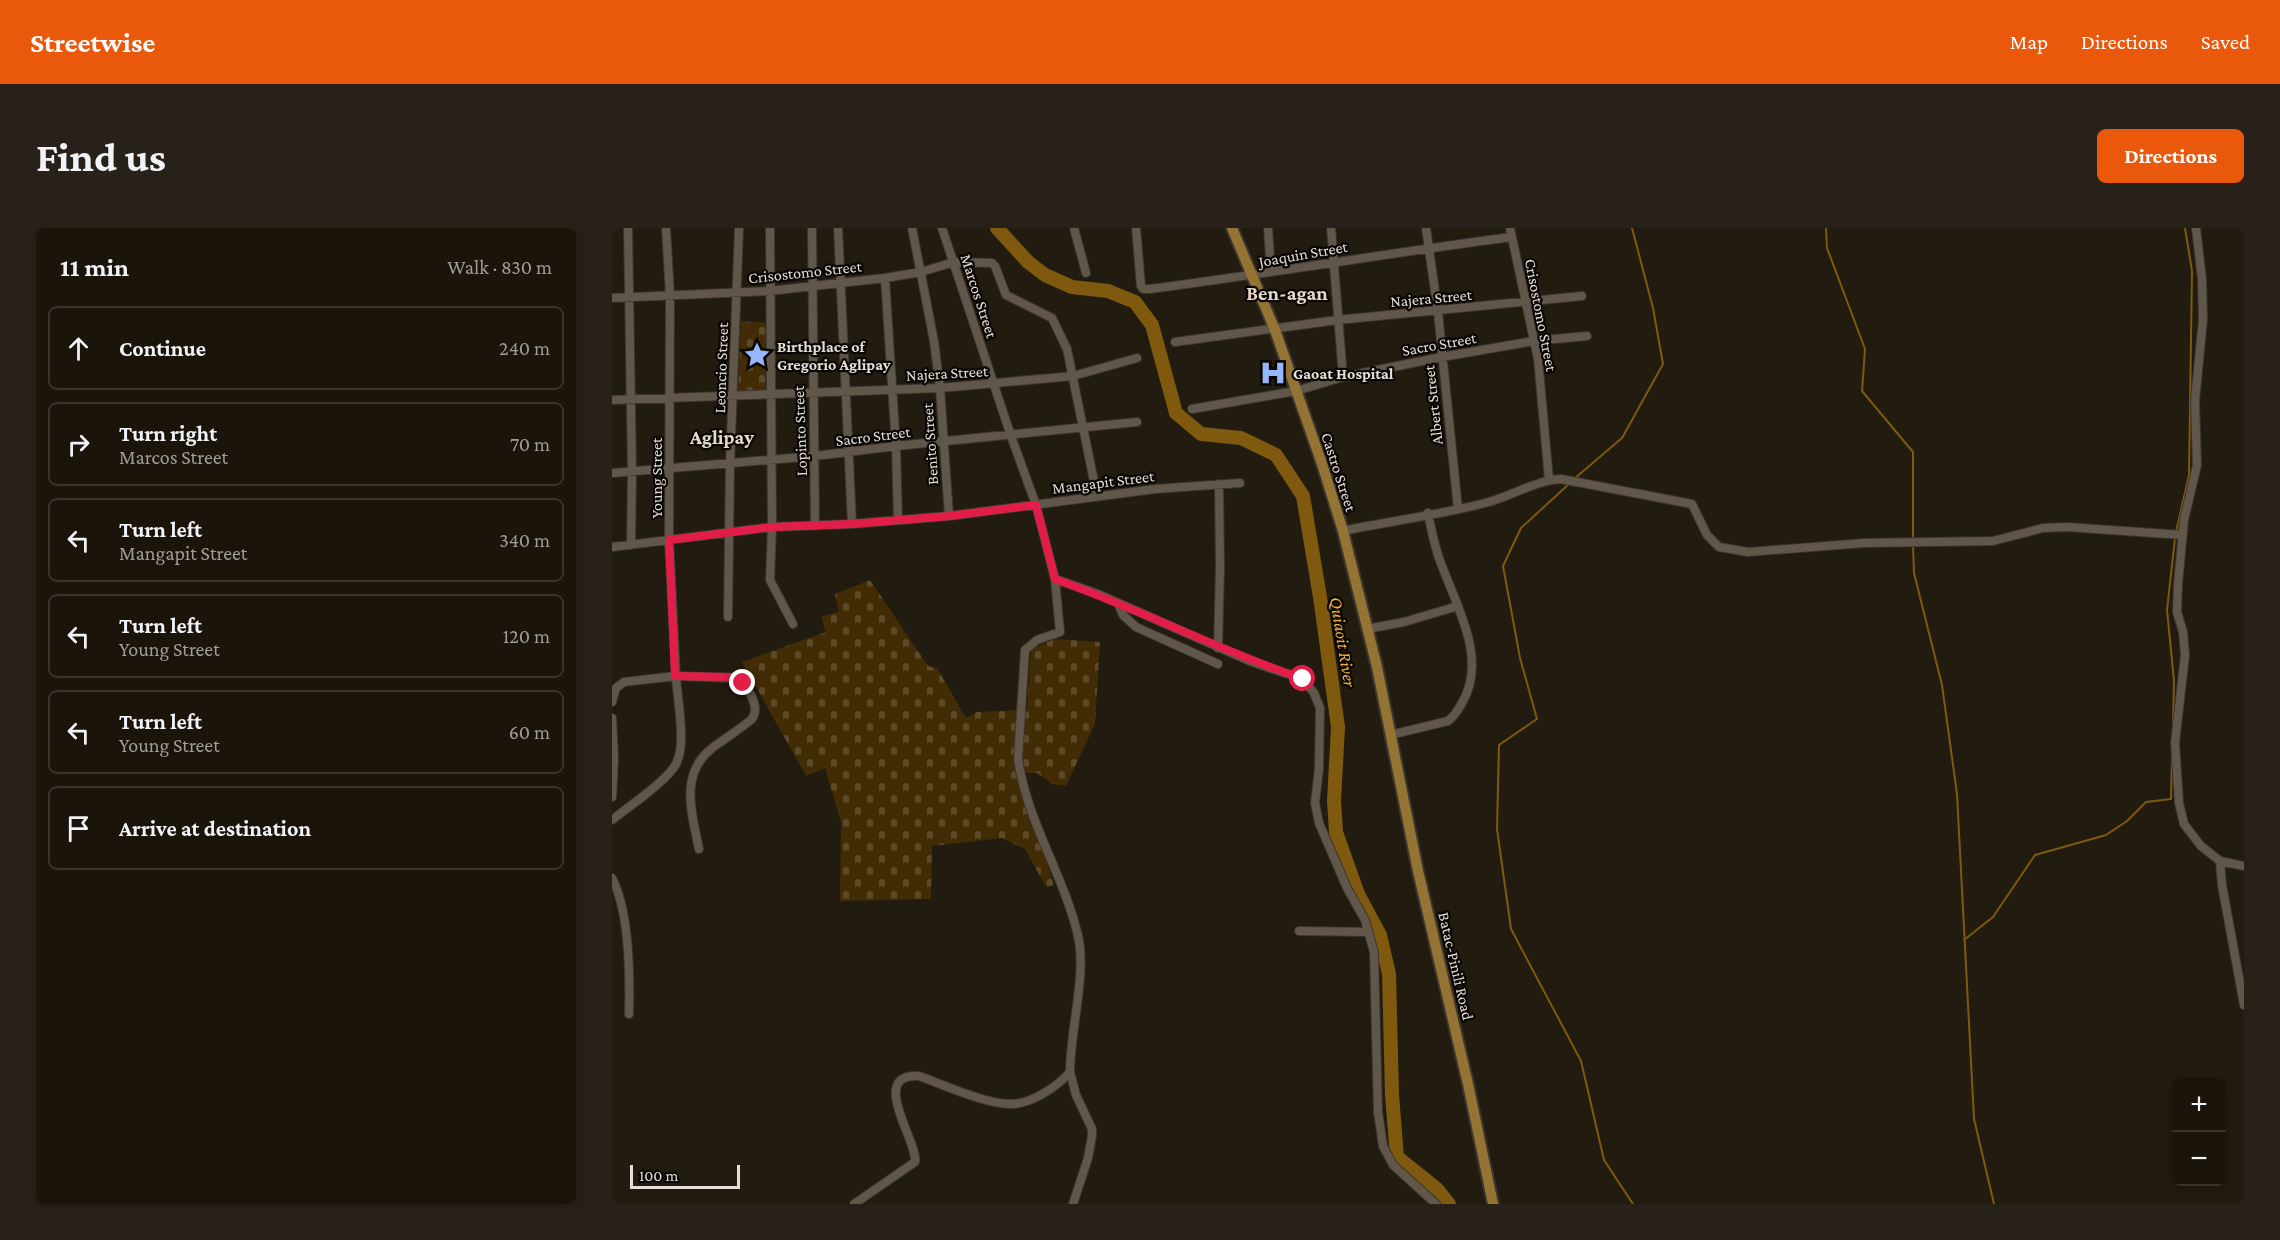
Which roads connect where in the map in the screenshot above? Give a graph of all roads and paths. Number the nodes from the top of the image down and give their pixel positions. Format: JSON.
{"nodes":[{"id":1,"x":627,"y":228,"type":"edge"},
{"id":2,"x":666,"y":228,"type":"edge"},
{"id":3,"x":739,"y":228,"type":"edge"},
{"id":4,"x":770,"y":228,"type":"edge"},
{"id":5,"x":812,"y":228,"type":"edge"},
{"id":6,"x":838,"y":228,"type":"edge"},
{"id":7,"x":912,"y":228,"type":"edge"},
{"id":8,"x":942,"y":228,"type":"edge"},
{"id":9,"x":1074,"y":228,"type":"edge"},
{"id":10,"x":1136,"y":228,"type":"edge"},
{"id":11,"x":1232,"y":228,"type":"edge"},
{"id":12,"x":1268,"y":228,"type":"edge"},
{"id":13,"x":1331,"y":228,"type":"edge"},
{"id":14,"x":1426,"y":228,"type":"edge"},
{"id":15,"x":2196,"y":228,"type":"edge"},
{"id":16,"x":1511,"y":232,"type":"edge"},
{"id":17,"x":1428,"y":248,"type":"junction"},
{"id":18,"x":954,"y":262,"type":"junction"},
{"id":19,"x":1334,"y":262,"type":"junction"},
{"id":20,"x":921,"y":272,"type":"junction"},
{"id":21,"x":1271,"y":272,"type":"junction"},
{"id":22,"x":1086,"y":273,"type":"dead end"},
{"id":23,"x":1254,"y":276,"type":"junction"},
{"id":24,"x":885,"y":278,"type":"junction"},
{"id":25,"x":842,"y":282,"type":"junction"},
{"id":26,"x":811,"y":287,"type":"junction"},
{"id":27,"x":769,"y":291,"type":"junction"},
{"id":28,"x":737,"y":292,"type":"junction"},
{"id":29,"x":670,"y":295,"type":"junction"},
{"id":30,"x":630,"y":296,"type":"junction"},
{"id":31,"x":1582,"y":296,"type":"dead end"},
{"id":32,"x":612,"y":298,"type":"edge"},
{"id":33,"x":1525,"y":302,"type":"junction"},
{"id":34,"x":1438,"y":312,"type":"junction"},
{"id":35,"x":1337,"y":321,"type":"junction"},
{"id":36,"x":1275,"y":330,"type":"junction"},
{"id":37,"x":1587,"y":336,"type":"dead end"},
{"id":38,"x":1534,"y":341,"type":"junction"},
{"id":39,"x":1176,"y":342,"type":"dead end"},
{"id":40,"x":1442,"y":357,"type":"junction"},
{"id":41,"x":1137,"y":358,"type":"dead end"},
{"id":42,"x":1072,"y":376,"type":"junction"},
{"id":43,"x":1343,"y":377,"type":"junction"},
{"id":44,"x":994,"y":384,"type":"junction"},
{"id":45,"x":940,"y":388,"type":"junction"},
{"id":46,"x":893,"y":389,"type":"junction"},
{"id":47,"x":1296,"y":391,"type":"junction"},
{"id":48,"x":847,"y":392,"type":"junction"},
{"id":49,"x":812,"y":393,"type":"junction"},
{"id":50,"x":770,"y":395,"type":"junction"},
{"id":51,"x":734,"y":396,"type":"junction"},
{"id":52,"x":669,"y":398,"type":"junction"},
{"id":53,"x":630,"y":399,"type":"junction"},
{"id":54,"x":612,"y":400,"type":"edge"},
{"id":55,"x":1192,"y":409,"type":"dead end"},
{"id":56,"x":1137,"y":422,"type":"dead end"},
{"id":57,"x":1083,"y":428,"type":"junction"},
{"id":58,"x":1011,"y":436,"type":"junction"},
{"id":59,"x":944,"y":443,"type":"junction"},
{"id":60,"x":896,"y":446,"type":"junction"},
{"id":61,"x":849,"y":453,"type":"junction"},
{"id":62,"x":815,"y":456,"type":"junction"},
{"id":63,"x":771,"y":460,"type":"junction"},
{"id":64,"x":730,"y":463,"type":"junction"},
{"id":65,"x":670,"y":468,"type":"junction"},
{"id":66,"x":632,"y":471,"type":"junction"},
{"id":67,"x":612,"y":473,"type":"edge"},
{"id":68,"x":1549,"y":480,"type":"junction"},
{"id":69,"x":1239,"y":483,"type":"dead end"},
{"id":70,"x":1219,"y":484,"type":"junction"},
{"id":71,"x":1097,"y":495,"type":"junction"},
{"id":72,"x":1036,"y":505,"type":"junction"},
{"id":73,"x":1458,"y":509,"type":"junction"},
{"id":74,"x":1428,"y":513,"type":"junction"},
{"id":75,"x":949,"y":516,"type":"junction"},
{"id":76,"x":898,"y":520,"type":"junction"},
{"id":77,"x":852,"y":524,"type":"junction"},
{"id":78,"x":814,"y":526,"type":"junction"},
{"id":79,"x":772,"y":527,"type":"junction"},
{"id":80,"x":1343,"y":531,"type":"junction"},
{"id":81,"x":730,"y":532,"type":"junction"},
{"id":82,"x":2178,"y":535,"type":"junction"},
{"id":83,"x":669,"y":540,"type":"junction"},
{"id":84,"x":632,"y":545,"type":"junction"},
{"id":85,"x":612,"y":547,"type":"edge"},
{"id":86,"x":1055,"y":579,"type":"junction"},
{"id":87,"x":1118,"y":603,"type":"junction"},
{"id":88,"x":1458,"y":606,"type":"junction"},
{"id":89,"x":728,"y":617,"type":"dead end"},
{"id":90,"x":793,"y":624,"type":"dead end"},
{"id":91,"x":1367,"y":629,"type":"junction"},
{"id":92,"x":1218,"y":648,"type":"junction"},
{"id":93,"x":1218,"y":664,"type":"dead end"},
{"id":94,"x":675,"y":676,"type":"junction"},
{"id":95,"x":612,"y":702,"type":"edge"},
{"id":96,"x":612,"y":718,"type":"edge"},
{"id":97,"x":1390,"y":735,"type":"junction"},
{"id":98,"x":612,"y":797,"type":"edge"},
{"id":99,"x":612,"y":820,"type":"edge"},
{"id":100,"x":699,"y":849,"type":"dead end"},
{"id":101,"x":2220,"y":861,"type":"junction"},
{"id":102,"x":2244,"y":866,"type":"edge"},
{"id":103,"x":612,"y":878,"type":"edge"},
{"id":104,"x":1299,"y":931,"type":"dead end"},
{"id":105,"x":1369,"y":932,"type":"junction"},
{"id":106,"x":2244,"y":1005,"type":"edge"},
{"id":107,"x":629,"y":1014,"type":"dead end"},
{"id":108,"x":1070,"y":1072,"type":"junction"},
{"id":109,"x":854,"y":1204,"type":"edge"},
{"id":110,"x":1073,"y":1204,"type":"edge"},
{"id":111,"x":1436,"y":1204,"type":"edge"},
{"id":112,"x":1493,"y":1204,"type":"edge"}],
"edges":[{"from":1,"to":30,"type":"street"},
{"from":2,"to":29,"type":"street","name":"Young Street"},
{"from":3,"to":28,"type":"street","name":"Leoncio Street"},
{"from":4,"to":27,"type":"street"},
{"from":5,"to":26,"type":"street","name":"Lopinto Street"},
{"from":6,"to":25,"type":"street"},
{"from":7,"to":20,"type":"street","name":"Benito Street"},
{"from":8,"to":18,"type":"street","name":"Marcos Street"},
{"from":9,"to":22,"type":"street"},
{"from":10,"to":23,"type":"street","name":"Joaquin Street"},
{"from":11,"to":23,"type":"main road","name":"Castro Street"},
{"from":12,"to":21,"type":"street"},
{"from":13,"to":19,"type":"street"},
{"from":14,"to":17,"type":"street","name":"Albert Street"},
{"from":15,"to":82,"type":"street"},
{"from":16,"to":17,"type":"street","name":"Joaquin Street"},
{"from":16,"to":33,"type":"street","name":"Crisostomo Street"},
{"from":17,"to":19,"type":"street","name":"Joaquin Street"},
{"from":17,"to":34,"type":"street","name":"Albert Street"},
{"from":18,"to":20,"type":"street","name":"Crisostomo Street"},
{"from":18,"to":42,"type":"street","name":"Crisostomo Street"},
{"from":18,"to":44,"type":"street","name":"Marcos Street"},
{"from":19,"to":21,"type":"street","name":"Joaquin Street"},
{"from":19,"to":35,"type":"street"},
{"from":20,"to":24,"type":"street","name":"Crisostomo Street"},
{"from":20,"to":45,"type":"street","name":"Benito Street"},
{"from":21,"to":23,"type":"street","name":"Joaquin Street"},
{"from":23,"to":36,"type":"main road","name":"Castro Street"},
{"from":24,"to":25,"type":"street","name":"Crisostomo Street"},
{"from":24,"to":46,"type":"street"},
{"from":25,"to":26,"type":"street","name":"Crisostomo Street"},
{"from":25,"to":48,"type":"street"},
{"from":26,"to":27,"type":"street","name":"Crisostomo Street"},
{"from":26,"to":49,"type":"street","name":"Lopinto Street"},
{"from":27,"to":28,"type":"street","name":"Crisostomo Street"},
{"from":27,"to":50,"type":"street"},
{"from":28,"to":29,"type":"street","name":"Crisostomo Street"},
{"from":28,"to":51,"type":"street","name":"Leoncio Street"},
{"from":29,"to":30,"type":"street","name":"Crisostomo Street"},
{"from":29,"to":52,"type":"street","name":"Young Street"},
{"from":30,"to":32,"type":"street","name":"Crisostomo Street"},
{"from":30,"to":53,"type":"street"},
{"from":31,"to":33,"type":"street","name":"Najera Street"},
{"from":33,"to":34,"type":"street","name":"Najera Street"},
{"from":33,"to":38,"type":"street","name":"Crisostomo Street"},
{"from":34,"to":35,"type":"street","name":"Najera Street"},
{"from":34,"to":40,"type":"street","name":"Albert Street"},
{"from":35,"to":36,"type":"street","name":"Najera Street"},
{"from":35,"to":43,"type":"street"},
{"from":36,"to":39,"type":"street","name":"Najera Street"},
{"from":36,"to":47,"type":"main road","name":"Castro Street"},
{"from":37,"to":38,"type":"street","name":"Sacro Street"},
{"from":38,"to":40,"type":"street","name":"Sacro Street"},
{"from":38,"to":68,"type":"street","name":"Crisostomo Street"},
{"from":40,"to":43,"type":"street","name":"Sacro Street"},
{"from":40,"to":73,"type":"street","name":"Albert Street"},
{"from":41,"to":42,"type":"street","name":"Najera Street"},
{"from":42,"to":44,"type":"street","name":"Najera Street"},
{"from":42,"to":57,"type":"street"},
{"from":43,"to":47,"type":"street","name":"Sacro Street"},
{"from":44,"to":45,"type":"street","name":"Najera Street"},
{"from":44,"to":58,"type":"street","name":"Marcos Street"},
{"from":45,"to":46,"type":"street","name":"Najera Street"},
{"from":45,"to":59,"type":"street","name":"Benito Street"},
{"from":46,"to":48,"type":"street","name":"Najera Street"},
{"from":46,"to":60,"type":"street"},
{"from":47,"to":55,"type":"street","name":"Sacro Street"},
{"from":47,"to":80,"type":"main road","name":"Castro Street"},
{"from":48,"to":49,"type":"street","name":"Najera Street"},
{"from":48,"to":61,"type":"street"},
{"from":49,"to":50,"type":"street","name":"Najera Street"},
{"from":49,"to":62,"type":"street","name":"Lopinto Street"},
{"from":50,"to":51,"type":"street","name":"Najera Street"},
{"from":50,"to":63,"type":"street"},
{"from":51,"to":52,"type":"street","name":"Najera Street"},
{"from":51,"to":64,"type":"street","name":"Leoncio Street"},
{"from":52,"to":53,"type":"street","name":"Najera Street"},
{"from":52,"to":65,"type":"street","name":"Young Street"},
{"from":53,"to":54,"type":"street","name":"Najera Street"},
{"from":53,"to":66,"type":"street"},
{"from":56,"to":57,"type":"street","name":"Sacro Street"},
{"from":57,"to":58,"type":"street","name":"Sacro Street"},
{"from":57,"to":71,"type":"street"},
{"from":58,"to":59,"type":"street","name":"Sacro Street"},
{"from":58,"to":72,"type":"street","name":"Marcos Street"},
{"from":59,"to":60,"type":"street","name":"Sacro Street"},
{"from":59,"to":75,"type":"street","name":"Benito Street"},
{"from":60,"to":61,"type":"street","name":"Sacro Street"},
{"from":60,"to":76,"type":"street"},
{"from":61,"to":62,"type":"street","name":"Sacro Street"},
{"from":61,"to":77,"type":"street"},
{"from":62,"to":63,"type":"street","name":"Sacro Street"},
{"from":62,"to":78,"type":"street","name":"Lopinto Street"},
{"from":63,"to":64,"type":"street","name":"Sacro Street"},
{"from":63,"to":79,"type":"street"},
{"from":64,"to":65,"type":"street","name":"Sacro Street"},
{"from":64,"to":81,"type":"street","name":"Leoncio Street"},
{"from":65,"to":66,"type":"street","name":"Sacro Street"},
{"from":65,"to":83,"type":"street","name":"Young Street"},
{"from":66,"to":67,"type":"street","name":"Sacro Street"},
{"from":66,"to":84,"type":"street"},
{"from":68,"to":73,"type":"street"},
{"from":68,"to":82,"type":"street"},
{"from":69,"to":70,"type":"street","name":"Mangapit Street"},
{"from":70,"to":71,"type":"street","name":"Mangapit Street"},
{"from":70,"to":92,"type":"street"},
{"from":71,"to":72,"type":"street","name":"Mangapit Street"},
{"from":72,"to":75,"type":"street","name":"Mangapit Street"},
{"from":72,"to":86,"type":"street","name":"Marcos Street"},
{"from":73,"to":74,"type":"street"},
{"from":74,"to":80,"type":"street"},
{"from":74,"to":88,"type":"street"},
{"from":75,"to":76,"type":"street","name":"Mangapit Street"},
{"from":76,"to":77,"type":"street","name":"Mangapit Street"},
{"from":77,"to":78,"type":"street","name":"Mangapit Street"},
{"from":78,"to":79,"type":"street","name":"Mangapit Street"},
{"from":79,"to":81,"type":"street","name":"Mangapit Street"},
{"from":79,"to":90,"type":"street"},
{"from":80,"to":91,"type":"main road","name":"Castro Street"},
{"from":81,"to":83,"type":"street","name":"Mangapit Street"},
{"from":81,"to":89,"type":"street","name":"Leoncio Street"},
{"from":82,"to":101,"type":"street"},
{"from":83,"to":84,"type":"street","name":"Mangapit Street"},
{"from":83,"to":94,"type":"street","name":"Young Street"},
{"from":84,"to":85,"type":"street","name":"Mangapit Street"},
{"from":86,"to":87,"type":"street"},
{"from":86,"to":108,"type":"street","name":"Marcos Street"},
{"from":87,"to":92,"type":"street"},
{"from":87,"to":93,"type":"street"},
{"from":88,"to":91,"type":"street"},
{"from":88,"to":97,"type":"street"},
{"from":91,"to":97,"type":"main road","name":"Castro Street"},
{"from":92,"to":105,"type":"street"},
{"from":94,"to":95,"type":"street"},
{"from":94,"to":99,"type":"street","name":"Young Street"},
{"from":94,"to":100,"type":"street"},
{"from":96,"to":98,"type":"street"},
{"from":97,"to":112,"type":"main road","name":"Batac-Pinili Road"},
{"from":101,"to":102,"type":"street"},
{"from":101,"to":106,"type":"street"},
{"from":103,"to":107,"type":"street"},
{"from":104,"to":105,"type":"street"},
{"from":105,"to":111,"type":"street"},
{"from":108,"to":109,"type":"street"},
{"from":108,"to":110,"type":"street"}]}
